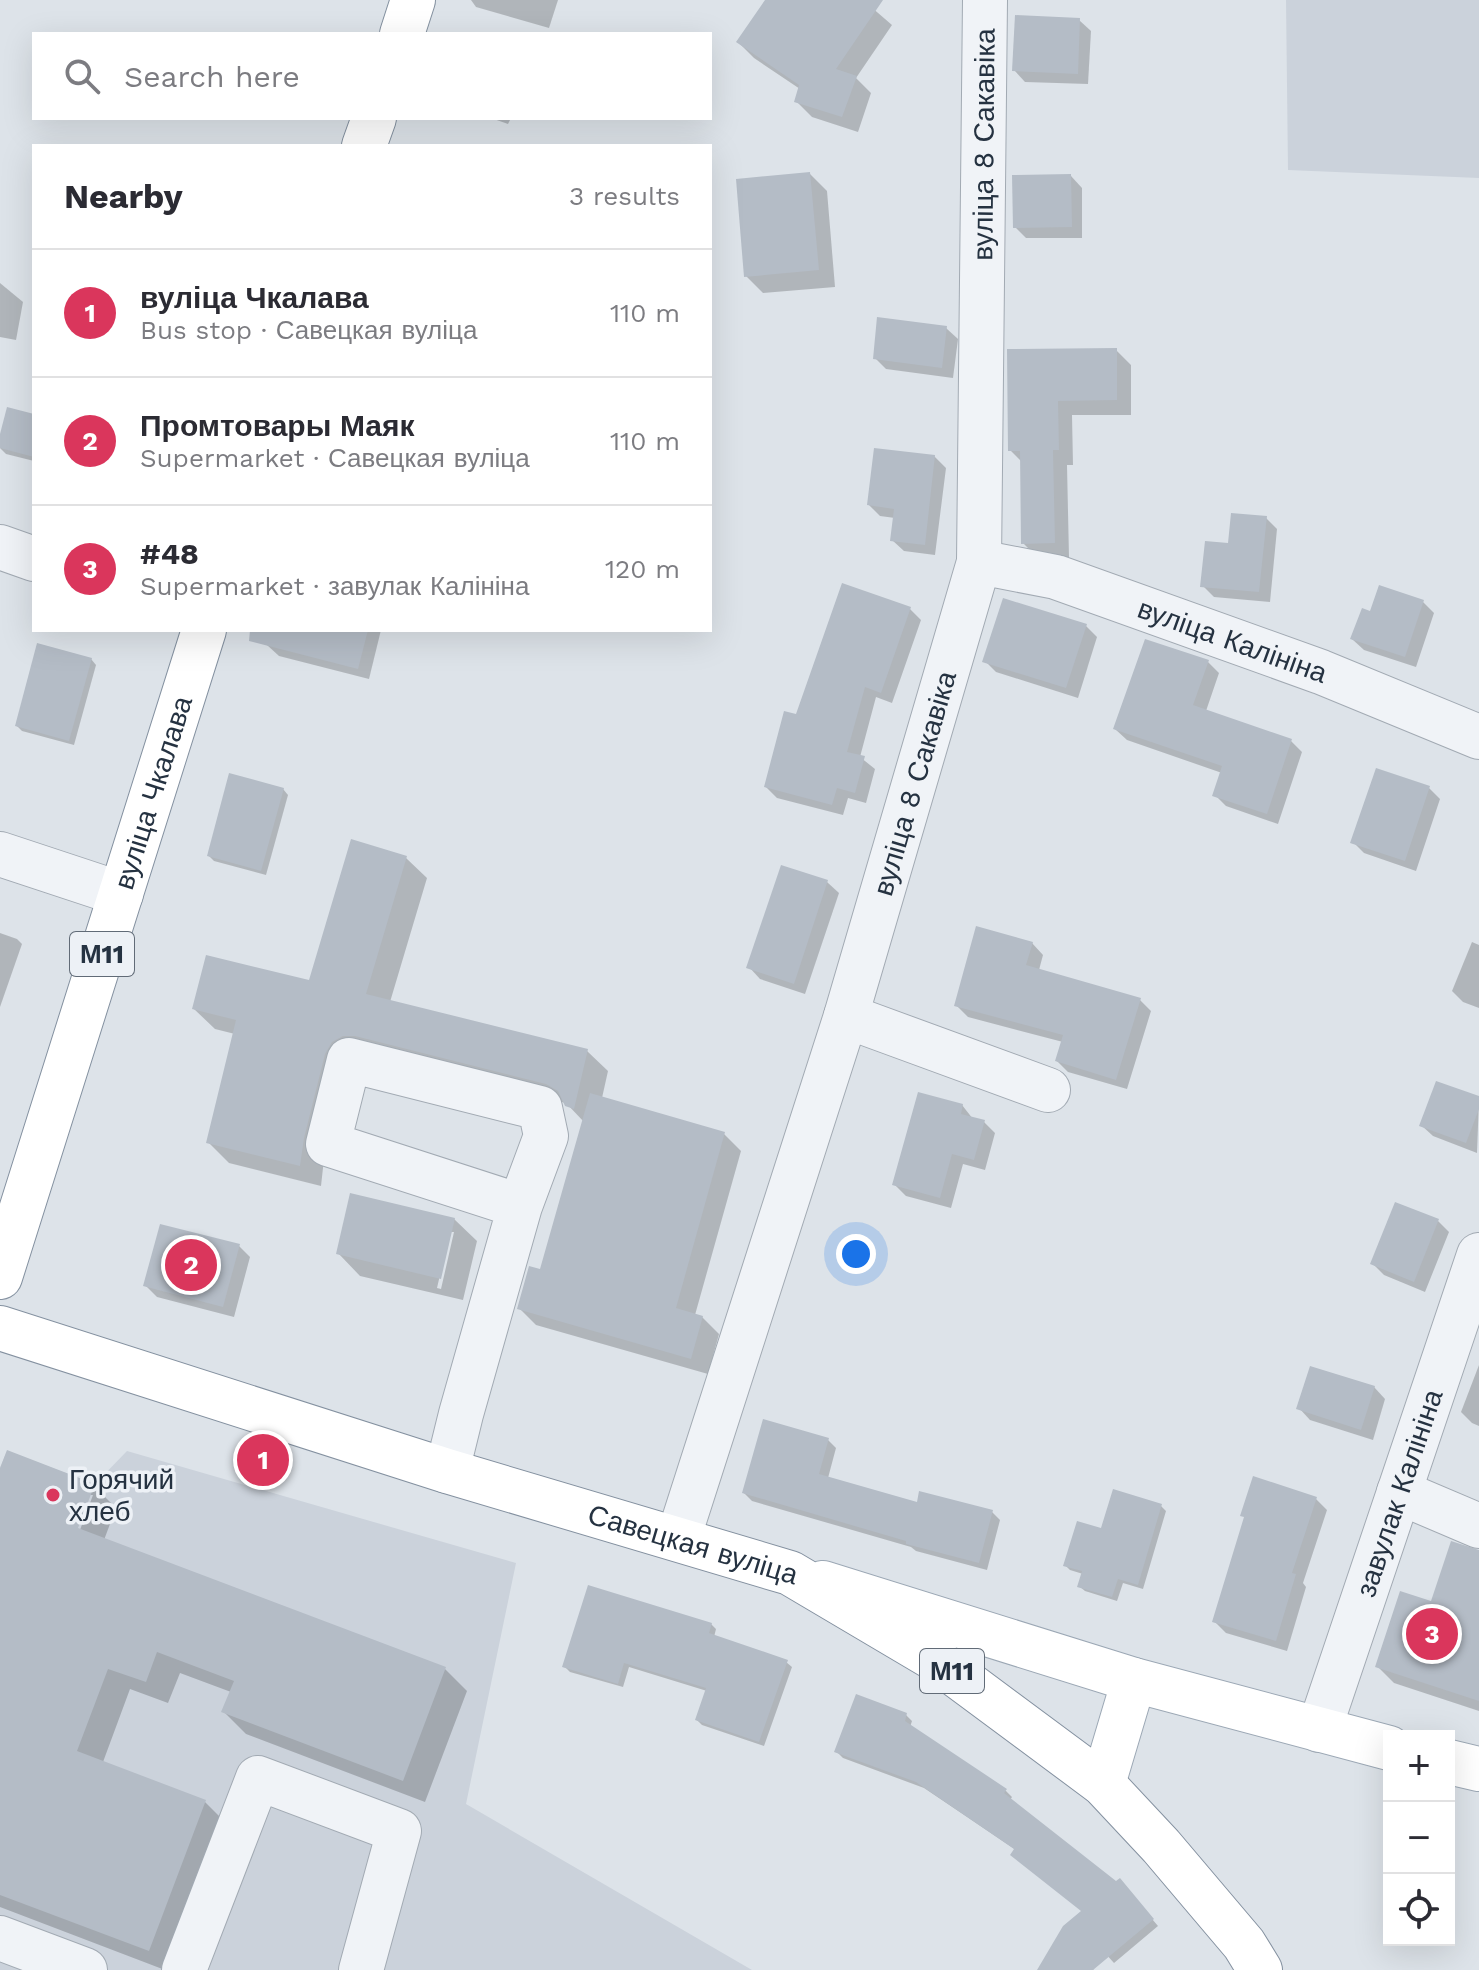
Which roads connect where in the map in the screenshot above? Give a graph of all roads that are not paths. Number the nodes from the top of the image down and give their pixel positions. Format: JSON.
{"nodes":[{"id":1,"x":413,"y":0,"type":"edge"},
{"id":2,"x":979,"y":4,"type":"edge"},
{"id":3,"x":403,"y":32,"type":"edge"},
{"id":4,"x":373,"y":120,"type":"edge"},
{"id":5,"x":365,"y":144,"type":"edge"},
{"id":6,"x":0,"y":547,"type":"edge"},
{"id":7,"x":32,"y":558,"type":"edge"},
{"id":8,"x":979,"y":562,"type":"junction"},
{"id":9,"x":203,"y":632,"type":"edge"},
{"id":10,"x":1479,"y":737,"type":"edge"},
{"id":11,"x":0,"y":854,"type":"edge"},
{"id":12,"x":121,"y":894,"type":"junction"},
{"id":13,"x":846,"y":1016,"type":"junction"},
{"id":14,"x":1048,"y":1090,"type":"dead end"},
{"id":15,"x":520,"y":1206,"type":"junction"},
{"id":16,"x":1479,"y":1255,"type":"edge"},
{"id":17,"x":0,"y":1277,"type":"edge"},
{"id":18,"x":0,"y":1328,"type":"edge"},
{"id":19,"x":447,"y":1471,"type":"junction"},
{"id":20,"x":1399,"y":1492,"type":"junction"},
{"id":21,"x":1479,"y":1526,"type":"edge"},
{"id":22,"x":678,"y":1539,"type":"junction"},
{"id":23,"x":790,"y":1573,"type":"junction"},
{"id":24,"x":1134,"y":1680,"type":"junction"},
{"id":25,"x":1319,"y":1730,"type":"junction"},
{"id":26,"x":1383,"y":1746,"type":"edge"},
{"id":27,"x":1455,"y":1763,"type":"edge"},
{"id":28,"x":1479,"y":1769,"type":"edge"},
{"id":29,"x":1103,"y":1784,"type":"junction"},
{"id":30,"x":0,"y":1938,"type":"edge"},
{"id":31,"x":85,"y":1970,"type":"edge"},
{"id":32,"x":184,"y":1970,"type":"edge"},
{"id":33,"x":361,"y":1970,"type":"edge"},
{"id":34,"x":1260,"y":1970,"type":"edge"}],
"edges":[{"from":1,"to":3,"type":"main road"},
{"from":2,"to":8,"type":"street","name":"вуліца 8 Сакавіка"},
{"from":4,"to":5,"type":"main road"},
{"from":6,"to":7,"type":"street"},
{"from":8,"to":10,"type":"street","name":"вуліца Калініна"},
{"from":8,"to":13,"type":"street","name":"вуліца 8 Сакавіка"},
{"from":9,"to":12,"type":"main road","name":"вуліца Чкалава","number":"М11"},
{"from":11,"to":12,"type":"street"},
{"from":12,"to":17,"type":"main road","name":"вуліца Чкалава","number":"М11"},
{"from":13,"to":14,"type":"street"},
{"from":13,"to":22,"type":"street","name":"вуліца 8 Сакавіка"},
{"from":15,"to":15,"type":"street"},
{"from":15,"to":19,"type":"street"},
{"from":16,"to":20,"type":"street","name":"завулак Калініна"},
{"from":18,"to":19,"type":"main road","name":"Савецкая вуліца","number":"М11"},
{"from":19,"to":22,"type":"main road","name":"Савецкая вуліца","number":"М11"},
{"from":20,"to":21,"type":"street"},
{"from":20,"to":25,"type":"street","name":"завулак Калініна"},
{"from":22,"to":23,"type":"main road","name":"Савецкая вуліца","number":"М11"},
{"from":23,"to":24,"type":"main road","name":"Савецкая вуліца"},
{"from":23,"to":29,"type":"main road","number":"М11"},
{"from":24,"to":25,"type":"main road","name":"Савецкая вуліца"},
{"from":24,"to":29,"type":"main road"},
{"from":25,"to":26,"type":"main road","name":"Савецкая вуліца"},
{"from":27,"to":28,"type":"main road"},
{"from":29,"to":34,"type":"main road","number":"М11"},
{"from":30,"to":31,"type":"street"},
{"from":32,"to":33,"type":"street"}]}
